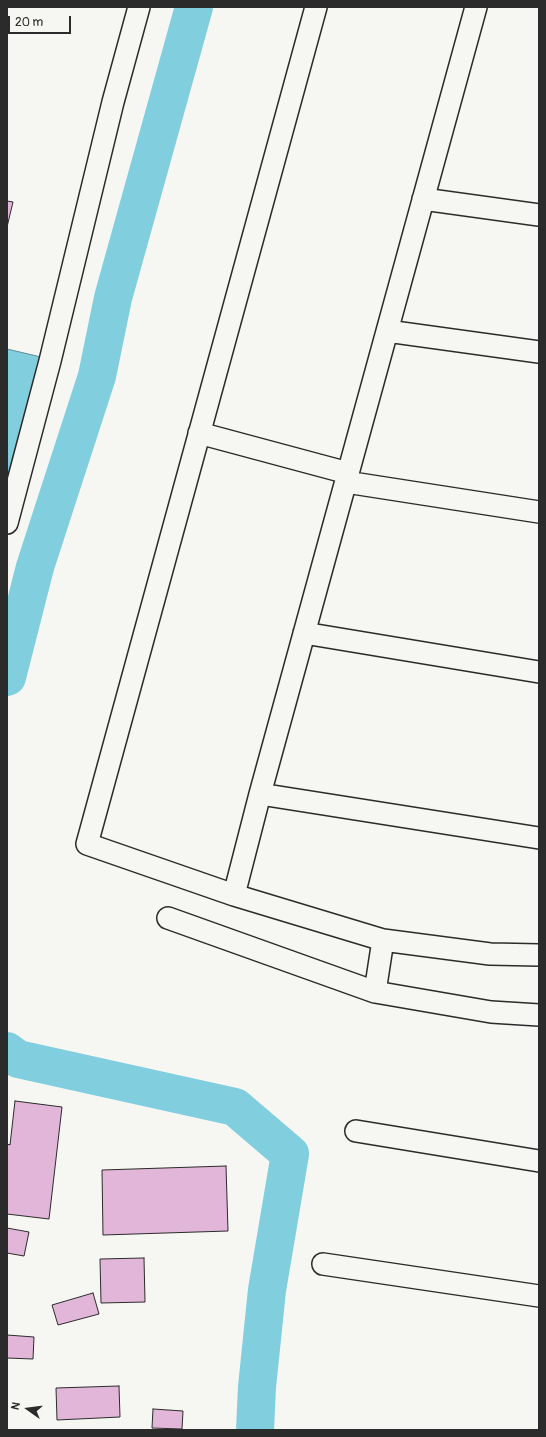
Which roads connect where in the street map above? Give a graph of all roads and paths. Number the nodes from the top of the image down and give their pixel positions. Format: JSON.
{"nodes":[{"id":1,"x":139,"y":7,"type":"edge"},
{"id":2,"x":316,"y":7,"type":"edge"},
{"id":3,"x":476,"y":7,"type":"edge"},
{"id":4,"x":423,"y":199,"type":"junction"},
{"id":5,"x":539,"y":215,"type":"edge"},
{"id":6,"x":387,"y":331,"type":"junction"},
{"id":7,"x":539,"y":352,"type":"edge"},
{"id":8,"x":198,"y":433,"type":"junction"},
{"id":9,"x":347,"y":478,"type":"junction"},
{"id":10,"x":539,"y":512,"type":"edge"},
{"id":11,"x":7,"y":523,"type":"edge"},
{"id":12,"x":304,"y":633,"type":"junction"},
{"id":13,"x":539,"y":672,"type":"edge"},
{"id":14,"x":260,"y":794,"type":"junction"},
{"id":15,"x":539,"y":838,"type":"edge"},
{"id":16,"x":234,"y":895,"type":"junction"},
{"id":17,"x":168,"y":918,"type":"dead end"},
{"id":18,"x":383,"y":940,"type":"junction"},
{"id":19,"x":539,"y":955,"type":"edge"},
{"id":20,"x":375,"y":992,"type":"junction"},
{"id":21,"x":539,"y":1015,"type":"edge"},
{"id":22,"x":356,"y":1131,"type":"dead end"},
{"id":23,"x":539,"y":1161,"type":"edge"},
{"id":24,"x":323,"y":1264,"type":"dead end"},
{"id":25,"x":539,"y":1296,"type":"edge"}],
"edges":[{"from":1,"to":11,"type":"street"},
{"from":2,"to":8,"type":"street"},
{"from":3,"to":4,"type":"street"},
{"from":4,"to":5,"type":"street"},
{"from":4,"to":6,"type":"street"},
{"from":6,"to":7,"type":"street"},
{"from":6,"to":9,"type":"street"},
{"from":8,"to":9,"type":"street"},
{"from":8,"to":16,"type":"street"},
{"from":9,"to":10,"type":"street"},
{"from":9,"to":12,"type":"street"},
{"from":12,"to":13,"type":"street"},
{"from":12,"to":14,"type":"street"},
{"from":14,"to":15,"type":"street"},
{"from":14,"to":16,"type":"street"},
{"from":16,"to":18,"type":"street"},
{"from":17,"to":20,"type":"street"},
{"from":18,"to":19,"type":"street"},
{"from":18,"to":20,"type":"street"},
{"from":20,"to":21,"type":"street"},
{"from":22,"to":23,"type":"street"},
{"from":24,"to":25,"type":"street"}]}
